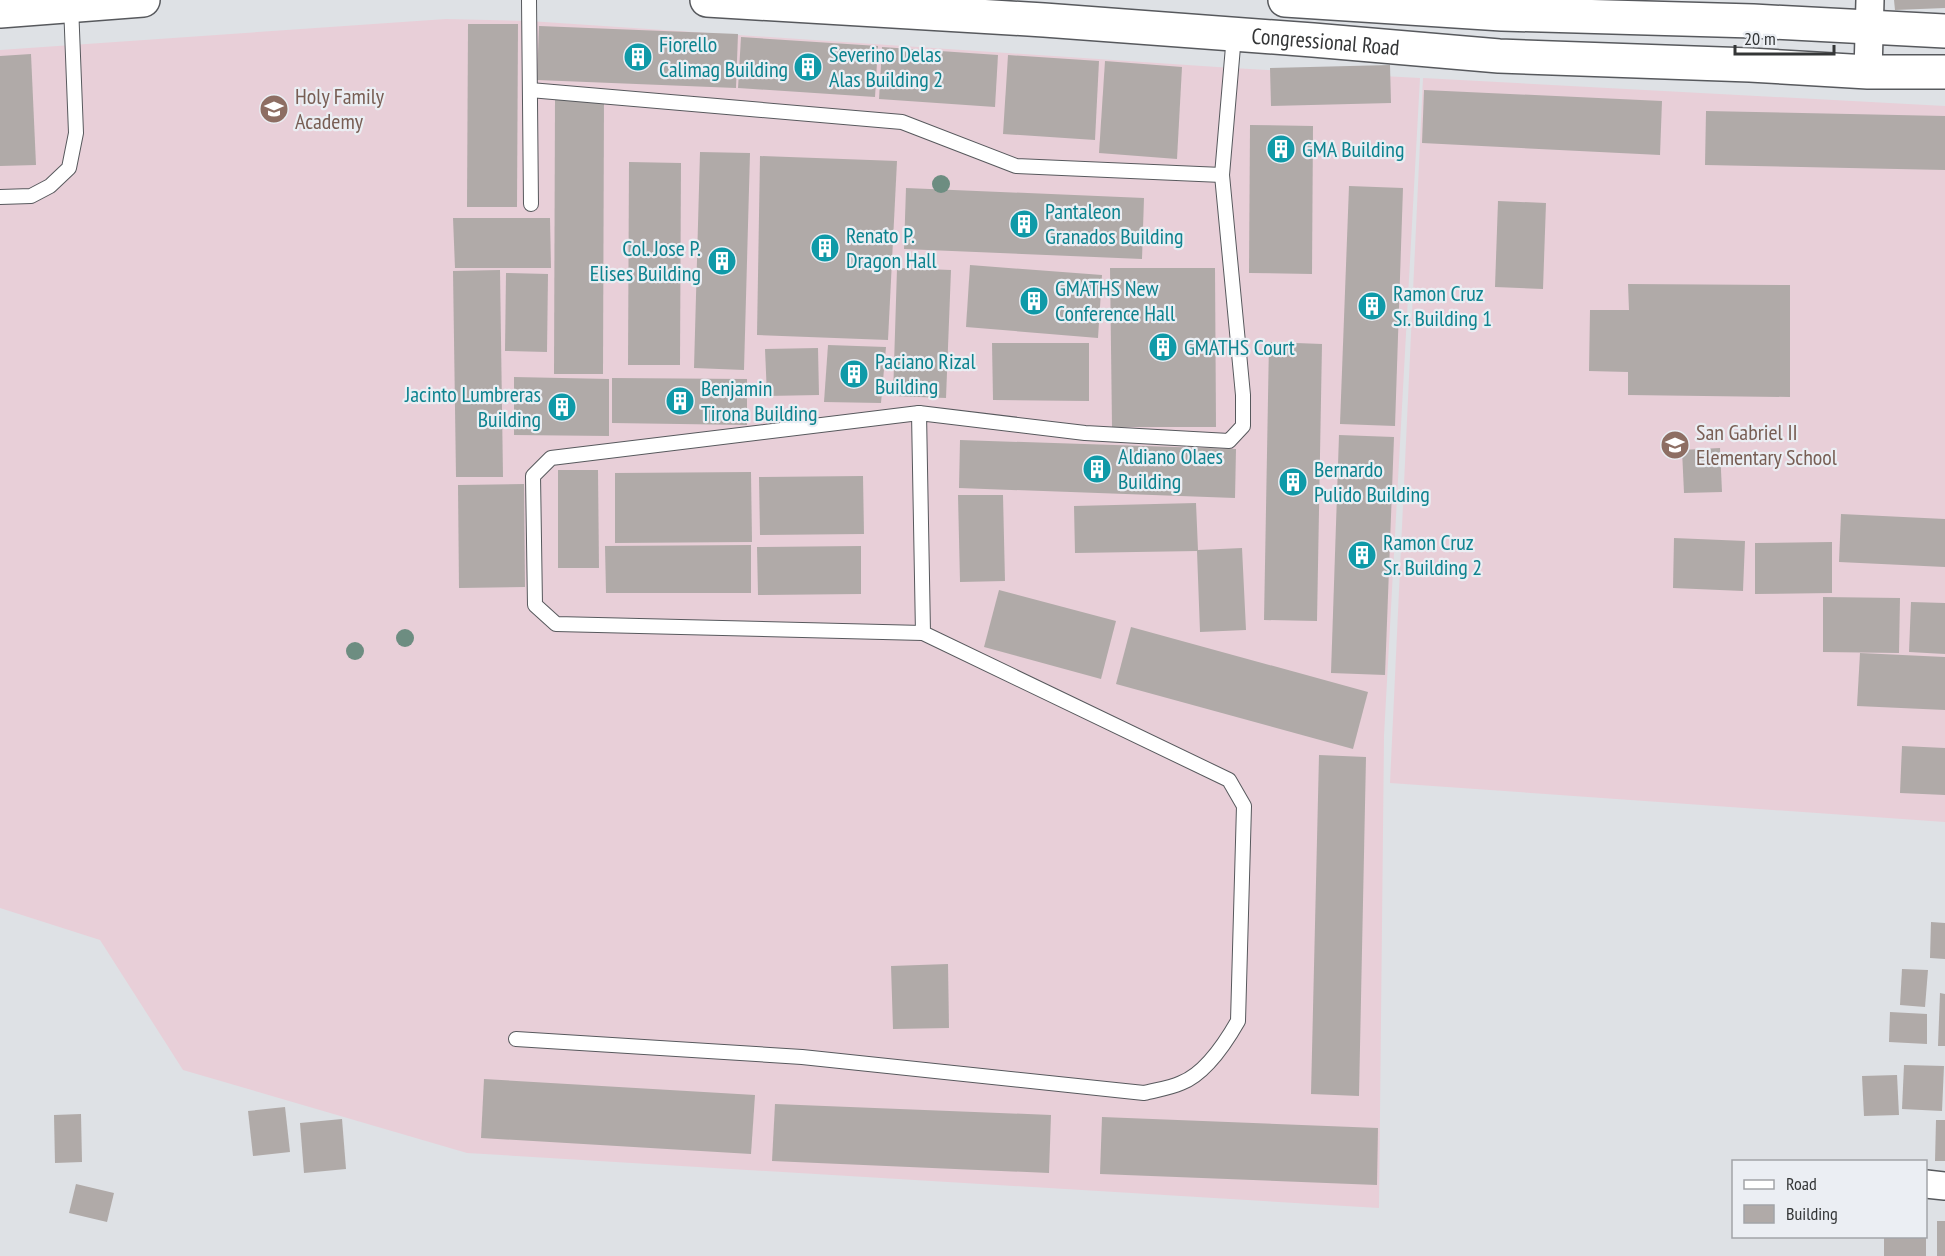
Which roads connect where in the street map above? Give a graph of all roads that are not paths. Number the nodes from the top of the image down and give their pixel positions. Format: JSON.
{"nodes":[{"id":1,"x":143,"y":0,"type":"edge"},
{"id":2,"x":529,"y":0,"type":"edge"},
{"id":3,"x":707,"y":0,"type":"edge"},
{"id":4,"x":1286,"y":0,"type":"edge"},
{"id":5,"x":70,"y":5,"type":"junction"},
{"id":6,"x":1658,"y":9,"type":"edge"},
{"id":7,"x":0,"y":10,"type":"edge"},
{"id":8,"x":1045,"y":10,"type":"edge"},
{"id":9,"x":1870,"y":14,"type":"edge"},
{"id":10,"x":1945,"y":31,"type":"edge"},
{"id":11,"x":1234,"y":35,"type":"junction"},
{"id":12,"x":1868,"y":72,"type":"junction"},
{"id":13,"x":1945,"y":72,"type":"edge"},
{"id":14,"x":530,"y":90,"type":"junction"},
{"id":15,"x":1222,"y":175,"type":"junction"},
{"id":16,"x":0,"y":197,"type":"edge"},
{"id":17,"x":531,"y":204,"type":"dead end"},
{"id":18,"x":919,"y":413,"type":"junction"},
{"id":19,"x":923,"y":633,"type":"junction"},
{"id":20,"x":516,"y":1040,"type":"dead end"},
{"id":21,"x":1927,"y":1184,"type":"edge"},
{"id":22,"x":1945,"y":1186,"type":"edge"}],
"edges":[{"from":1,"to":5,"type":"main road"},
{"from":2,"to":14,"type":"lane"},
{"from":3,"to":8,"type":"main road","name":"Congressional Road"},
{"from":4,"to":6,"type":"main road","name":"Congressional Road"},
{"from":5,"to":7,"type":"main road"},
{"from":5,"to":16,"type":"lane"},
{"from":6,"to":9,"type":"main road","name":"Congressional Road"},
{"from":8,"to":11,"type":"main road","name":"Congressional Road"},
{"from":9,"to":10,"type":"main road","name":"Congressional Road"},
{"from":9,"to":12,"type":"street"},
{"from":11,"to":12,"type":"main road","name":"Congressional Road"},
{"from":11,"to":15,"type":"lane"},
{"from":12,"to":13,"type":"main road","name":"Congressional Road"},
{"from":14,"to":15,"type":"lane"},
{"from":14,"to":17,"type":"lane"},
{"from":15,"to":18,"type":"lane"},
{"from":18,"to":19,"type":"lane"},
{"from":18,"to":19,"type":"lane"},
{"from":19,"to":20,"type":"lane"},
{"from":21,"to":22,"type":"street"}]}
